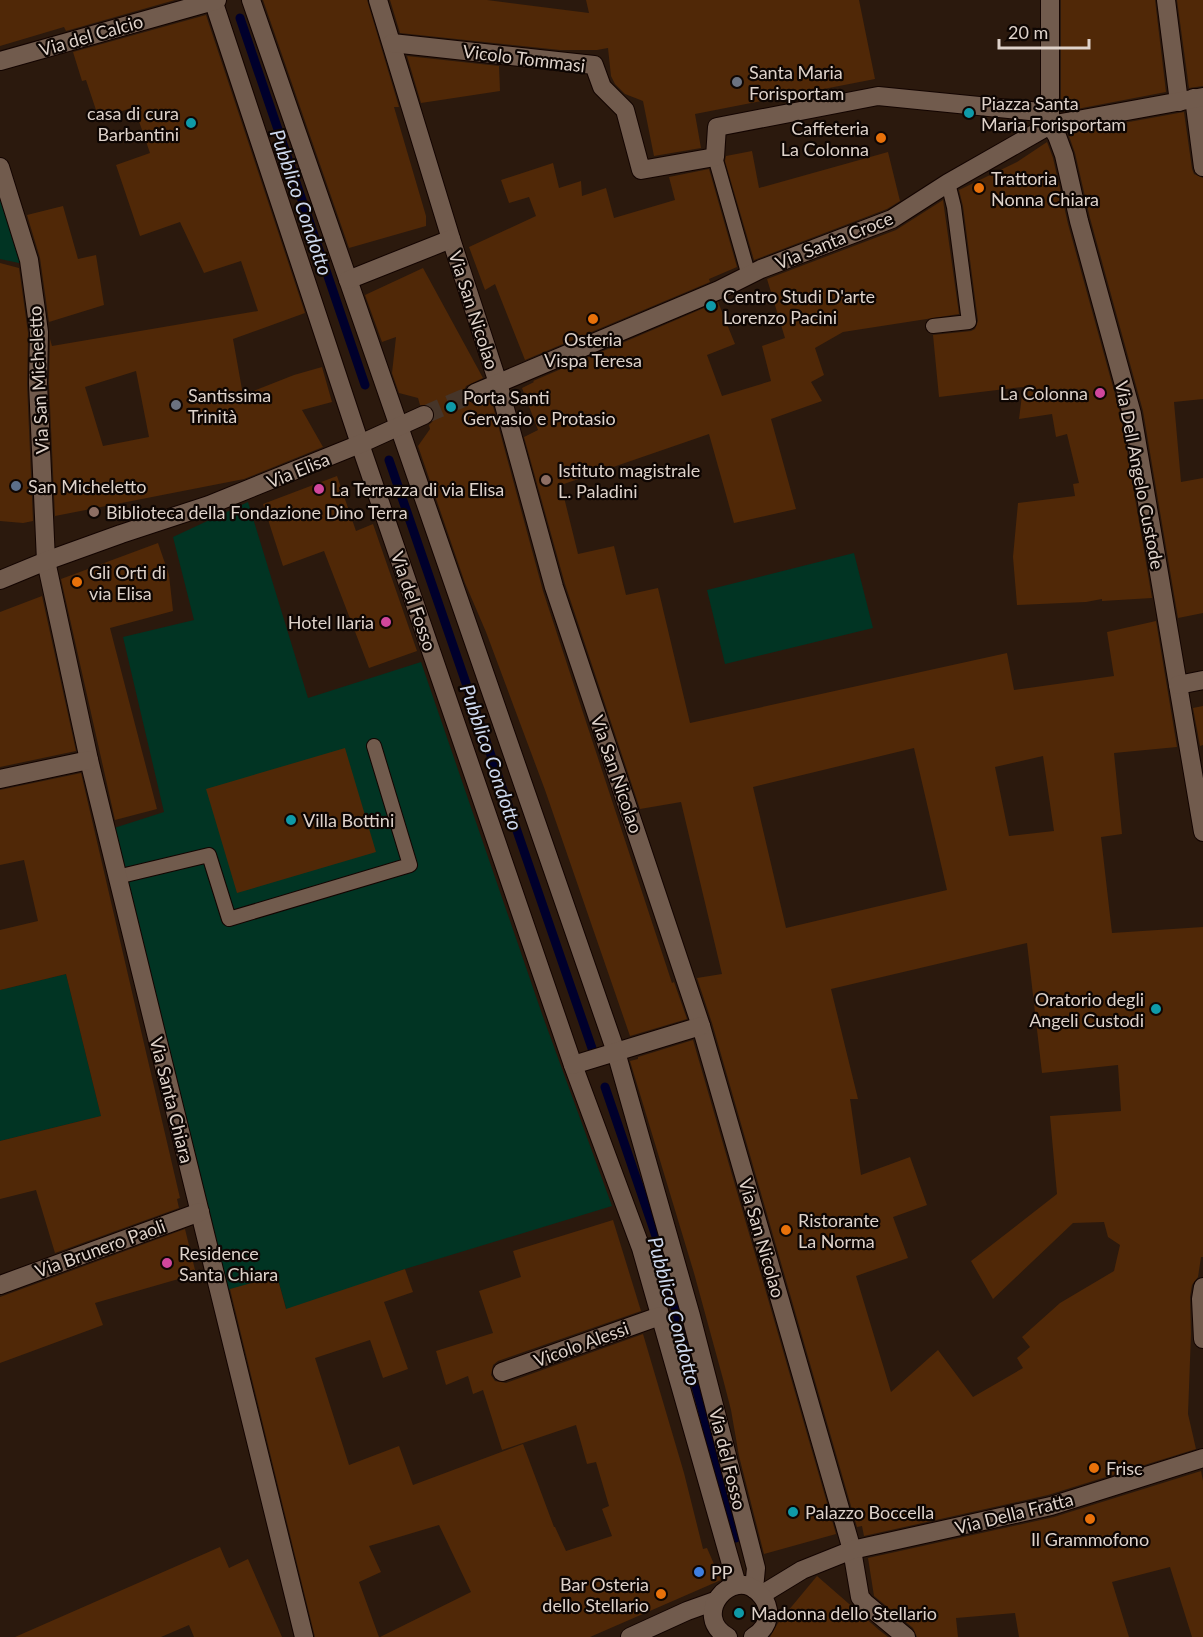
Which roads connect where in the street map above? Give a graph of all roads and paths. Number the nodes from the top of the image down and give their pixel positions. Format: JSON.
{"nodes":[{"id":1,"x":214,"y":0,"type":"edge"},
{"id":2,"x":251,"y":0,"type":"edge"},
{"id":3,"x":378,"y":0,"type":"edge"},
{"id":4,"x":1050,"y":0,"type":"edge"},
{"id":5,"x":1166,"y":0,"type":"edge"},
{"id":6,"x":392,"y":43,"type":"junction"},
{"id":7,"x":0,"y":61,"type":"edge"},
{"id":8,"x":1192,"y":99,"type":"edge"},
{"id":9,"x":1050,"y":119,"type":"junction"},
{"id":10,"x":715,"y":157,"type":"junction"},
{"id":11,"x":0,"y":167,"type":"edge"},
{"id":12,"x":1203,"y":167,"type":"edge"},
{"id":13,"x":948,"y":183,"type":"junction"},
{"id":14,"x":451,"y":239,"type":"junction"},
{"id":15,"x":749,"y":276,"type":"junction"},
{"id":16,"x":348,"y":280,"type":"junction"},
{"id":17,"x":933,"y":326,"type":"dead end"},
{"id":18,"x":498,"y":383,"type":"junction"},
{"id":19,"x":475,"y":393,"type":"tunnel mouth"},
{"id":20,"x":424,"y":415,"type":"tunnel mouth"},
{"id":21,"x":400,"y":426,"type":"junction"},
{"id":22,"x":360,"y":444,"type":"junction"},
{"id":23,"x":46,"y":561,"type":"junction"},
{"id":24,"x":0,"y":580,"type":"edge"},
{"id":25,"x":1203,"y":680,"type":"edge"},
{"id":26,"x":1178,"y":685,"type":"junction"},
{"id":27,"x":374,"y":746,"type":"dead end"},
{"id":28,"x":88,"y":760,"type":"junction"},
{"id":29,"x":0,"y":779,"type":"edge"},
{"id":30,"x":1203,"y":832,"type":"edge"},
{"id":31,"x":117,"y":877,"type":"junction"},
{"id":32,"x":701,"y":1026,"type":"junction"},
{"id":33,"x":616,"y":1052,"type":"junction"},
{"id":34,"x":573,"y":1065,"type":"junction"},
{"id":35,"x":200,"y":1212,"type":"junction"},
{"id":36,"x":0,"y":1285,"type":"edge"},
{"id":37,"x":1203,"y":1287,"type":"edge"},
{"id":38,"x":660,"y":1316,"type":"junction"},
{"id":39,"x":1203,"y":1339,"type":"edge"},
{"id":40,"x":502,"y":1372,"type":"dead end"},
{"id":41,"x":1203,"y":1458,"type":"edge"},
{"id":42,"x":852,"y":1550,"type":"junction"},
{"id":43,"x":751,"y":1590,"type":"junction"},
{"id":44,"x":715,"y":1601,"type":"junction"},
{"id":45,"x":304,"y":1637,"type":"edge"},
{"id":46,"x":630,"y":1637,"type":"edge"},
{"id":47,"x":728,"y":1637,"type":"edge"},
{"id":48,"x":753,"y":1637,"type":"edge"},
{"id":49,"x":906,"y":1637,"type":"edge"}],
"edges":[{"from":1,"to":7,"type":"street","name":"Via del Calcio"},
{"from":1,"to":22,"type":"street","name":"Via del Fosso"},
{"from":2,"to":16,"type":"street","name":"Via del Fosso"},
{"from":3,"to":6,"type":"street","name":"Via San Nicolao"},
{"from":4,"to":9,"type":"street"},
{"from":5,"to":8,"type":"street"},
{"from":6,"to":10,"type":"street","name":"Vicolo Tommasi"},
{"from":6,"to":14,"type":"street","name":"Via San Nicolao"},
{"from":8,"to":9,"type":"street","name":"Via Santa Croce"},
{"from":8,"to":12,"type":"street"},
{"from":9,"to":10,"type":"street"},
{"from":9,"to":13,"type":"street","name":"Via Santa Croce"},
{"from":9,"to":26,"type":"street","name":"Via Dell Angelo Custode"},
{"from":10,"to":15,"type":"lane"},
{"from":11,"to":23,"type":"street","name":"Via San Micheletto"},
{"from":13,"to":15,"type":"street","name":"Via Santa Croce"},
{"from":13,"to":17,"type":"lane"},
{"from":14,"to":16,"type":"street"},
{"from":14,"to":18,"type":"street","name":"Via San Nicolao"},
{"from":15,"to":18,"type":"street","name":"Via Santa Croce"},
{"from":16,"to":21,"type":"street","name":"Via del Fosso"},
{"from":18,"to":19,"type":"street"},
{"from":18,"to":32,"type":"street","name":"Via San Nicolao"},
{"from":20,"to":21,"type":"street","name":"Via Elisa"},
{"from":21,"to":22,"type":"street","name":"Via Elisa"},
{"from":21,"to":33,"type":"street","name":"Via del Fosso"},
{"from":22,"to":23,"type":"street","name":"Via Elisa"},
{"from":22,"to":34,"type":"street","name":"Via del Fosso"},
{"from":23,"to":24,"type":"street","name":"Via Elisa"},
{"from":23,"to":28,"type":"street","name":"Via Santa Chiara"},
{"from":25,"to":26,"type":"street"},
{"from":26,"to":30,"type":"street","name":"Via Dell Angelo Custode"},
{"from":27,"to":31,"type":"lane"},
{"from":28,"to":29,"type":"street"},
{"from":28,"to":31,"type":"street","name":"Via Santa Chiara"},
{"from":31,"to":35,"type":"street","name":"Via Santa Chiara"},
{"from":32,"to":33,"type":"street"},
{"from":32,"to":42,"type":"street","name":"Via San Nicolao"},
{"from":33,"to":34,"type":"street"},
{"from":33,"to":43,"type":"street","name":"Via del Fosso"},
{"from":34,"to":38,"type":"street","name":"Via del Fosso"},
{"from":35,"to":36,"type":"street","name":"Via Brunero Paoli"},
{"from":35,"to":45,"type":"street","name":"Via Santa Chiara"},
{"from":37,"to":39,"type":"street"},
{"from":38,"to":40,"type":"street","name":"Vicolo Alessi"},
{"from":38,"to":43,"type":"street","name":"Via del Fosso"},
{"from":41,"to":42,"type":"street","name":"Via Della Fratta"},
{"from":42,"to":43,"type":"street","name":"Via Della Fratta"},
{"from":42,"to":49,"type":"street","name":"Via San Nicolao"},
{"from":43,"to":44,"type":"street","name":"Via Della Fratta"},
{"from":43,"to":48,"type":"street"},
{"from":44,"to":46,"type":"street","name":"Via Della Fratta"},
{"from":44,"to":47,"type":"street"}]}
